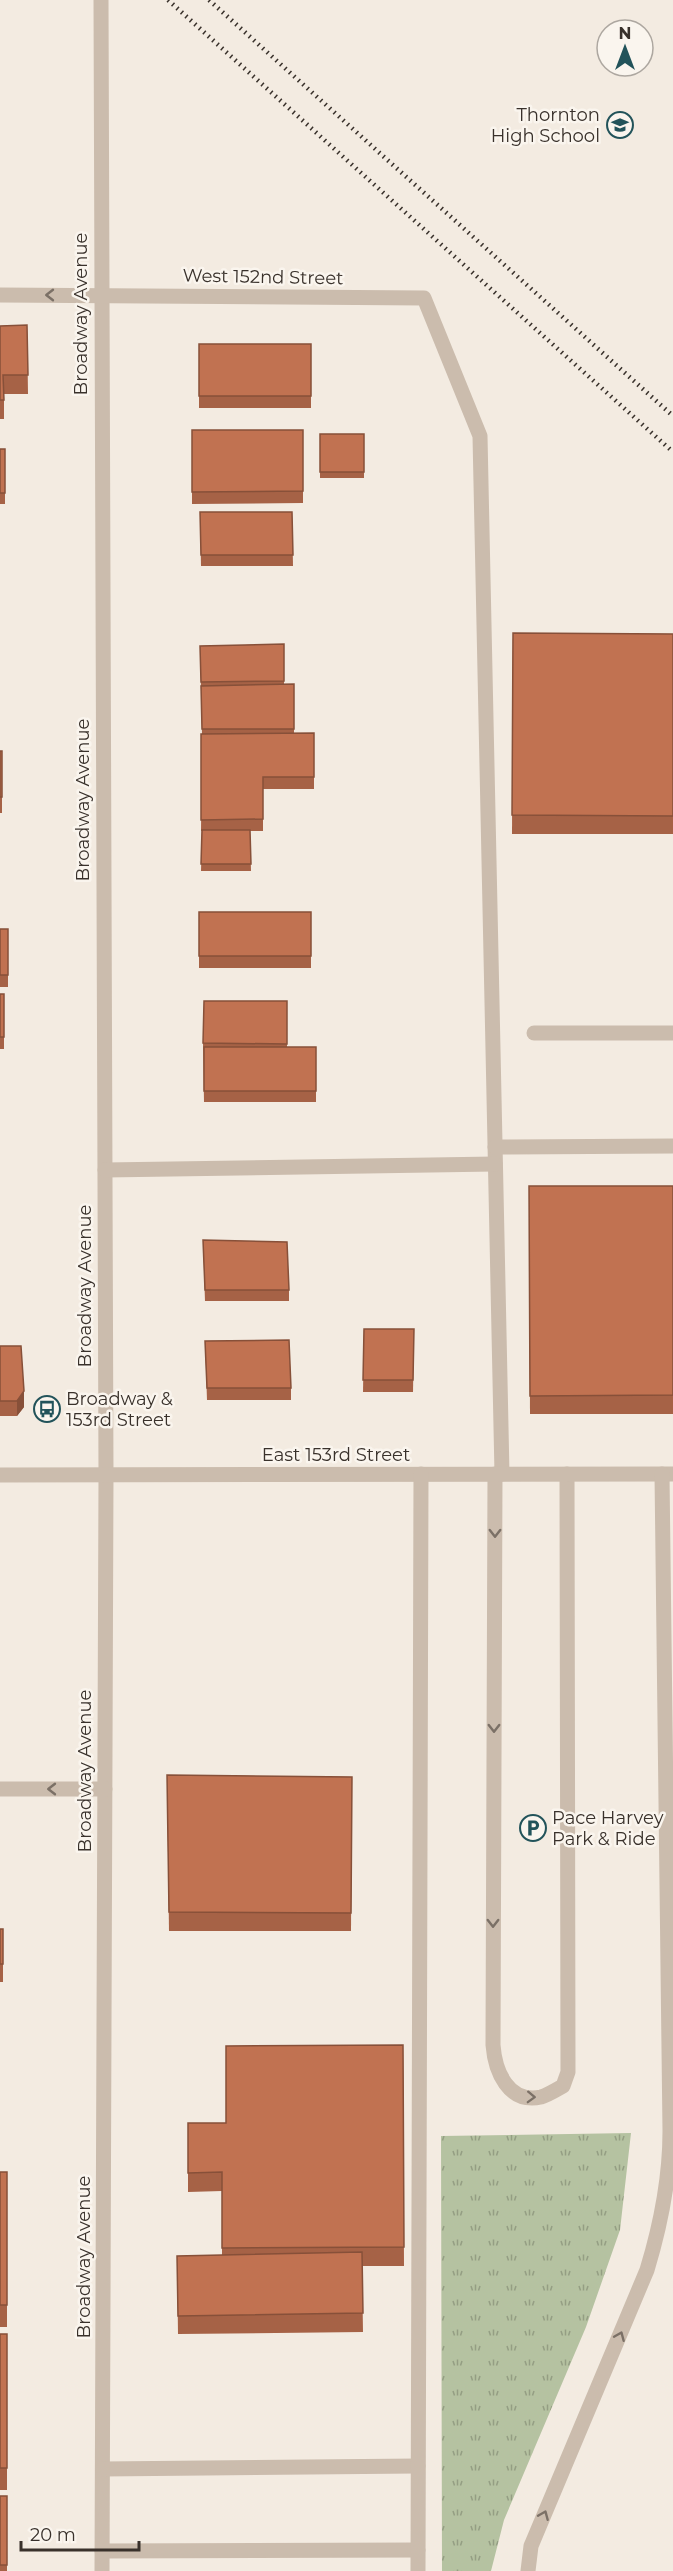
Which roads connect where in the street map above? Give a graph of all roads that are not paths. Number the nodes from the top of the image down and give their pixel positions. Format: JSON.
{"nodes":[{"id":1,"x":101,"y":0,"type":"edge"},
{"id":2,"x":0,"y":295,"type":"edge"},
{"id":3,"x":101,"y":295,"type":"junction"},
{"id":4,"x":534,"y":1033,"type":"dead end"},
{"id":5,"x":673,"y":1033,"type":"edge"},
{"id":6,"x":673,"y":1146,"type":"edge"},
{"id":7,"x":495,"y":1147,"type":"junction"},
{"id":8,"x":495,"y":1164,"type":"junction"},
{"id":9,"x":105,"y":1170,"type":"junction"},
{"id":10,"x":421,"y":1474,"type":"junction"},
{"id":11,"x":499,"y":1474,"type":"junction"},
{"id":12,"x":567,"y":1474,"type":"junction"},
{"id":13,"x":668,"y":1474,"type":"edge"},
{"id":14,"x":0,"y":1475,"type":"edge"},
{"id":15,"x":106,"y":1475,"type":"junction"},
{"id":16,"x":0,"y":1789,"type":"edge"},
{"id":17,"x":105,"y":1789,"type":"junction"},
{"id":18,"x":418,"y":2466,"type":"junction"},
{"id":19,"x":103,"y":2469,"type":"junction"},
{"id":20,"x":418,"y":2550,"type":"junction"},
{"id":21,"x":102,"y":2551,"type":"junction"},
{"id":22,"x":102,"y":2571,"type":"edge"},
{"id":23,"x":418,"y":2571,"type":"edge"},
{"id":24,"x":528,"y":2571,"type":"edge"}],
"edges":[{"from":1,"to":3,"type":"street","name":"Broadway Avenue"},
{"from":3,"to":2,"type":"street","name":"West 152nd Street","one_way":true},
{"from":3,"to":7,"type":"street","name":"West 152nd Street"},
{"from":3,"to":9,"type":"street","name":"Broadway Avenue"},
{"from":4,"to":5,"type":"street"},
{"from":6,"to":7,"type":"street"},
{"from":7,"to":8,"type":"street"},
{"from":8,"to":9,"type":"street"},
{"from":8,"to":11,"type":"street"},
{"from":9,"to":15,"type":"street","name":"Broadway Avenue"},
{"from":10,"to":11,"type":"street","name":"East 153rd Street"},
{"from":10,"to":15,"type":"street","name":"East 153rd Street"},
{"from":10,"to":18,"type":"street"},
{"from":11,"to":12,"type":"street","name":"East 153rd Street"},
{"from":11,"to":12,"type":"street","one_way":true},
{"from":12,"to":13,"type":"street","name":"East 153rd Street"},
{"from":24,"to":13,"type":"street","one_way":true},
{"from":14,"to":15,"type":"street","name":"East 153rd Street"},
{"from":15,"to":17,"type":"street","name":"Broadway Avenue"},
{"from":17,"to":16,"type":"street","one_way":true},
{"from":17,"to":19,"type":"street","name":"Broadway Avenue"},
{"from":18,"to":19,"type":"street"},
{"from":18,"to":20,"type":"street"},
{"from":19,"to":21,"type":"street","name":"Broadway Avenue"},
{"from":20,"to":21,"type":"street"},
{"from":20,"to":23,"type":"street"},
{"from":21,"to":22,"type":"street","name":"Broadway Avenue"}]}
